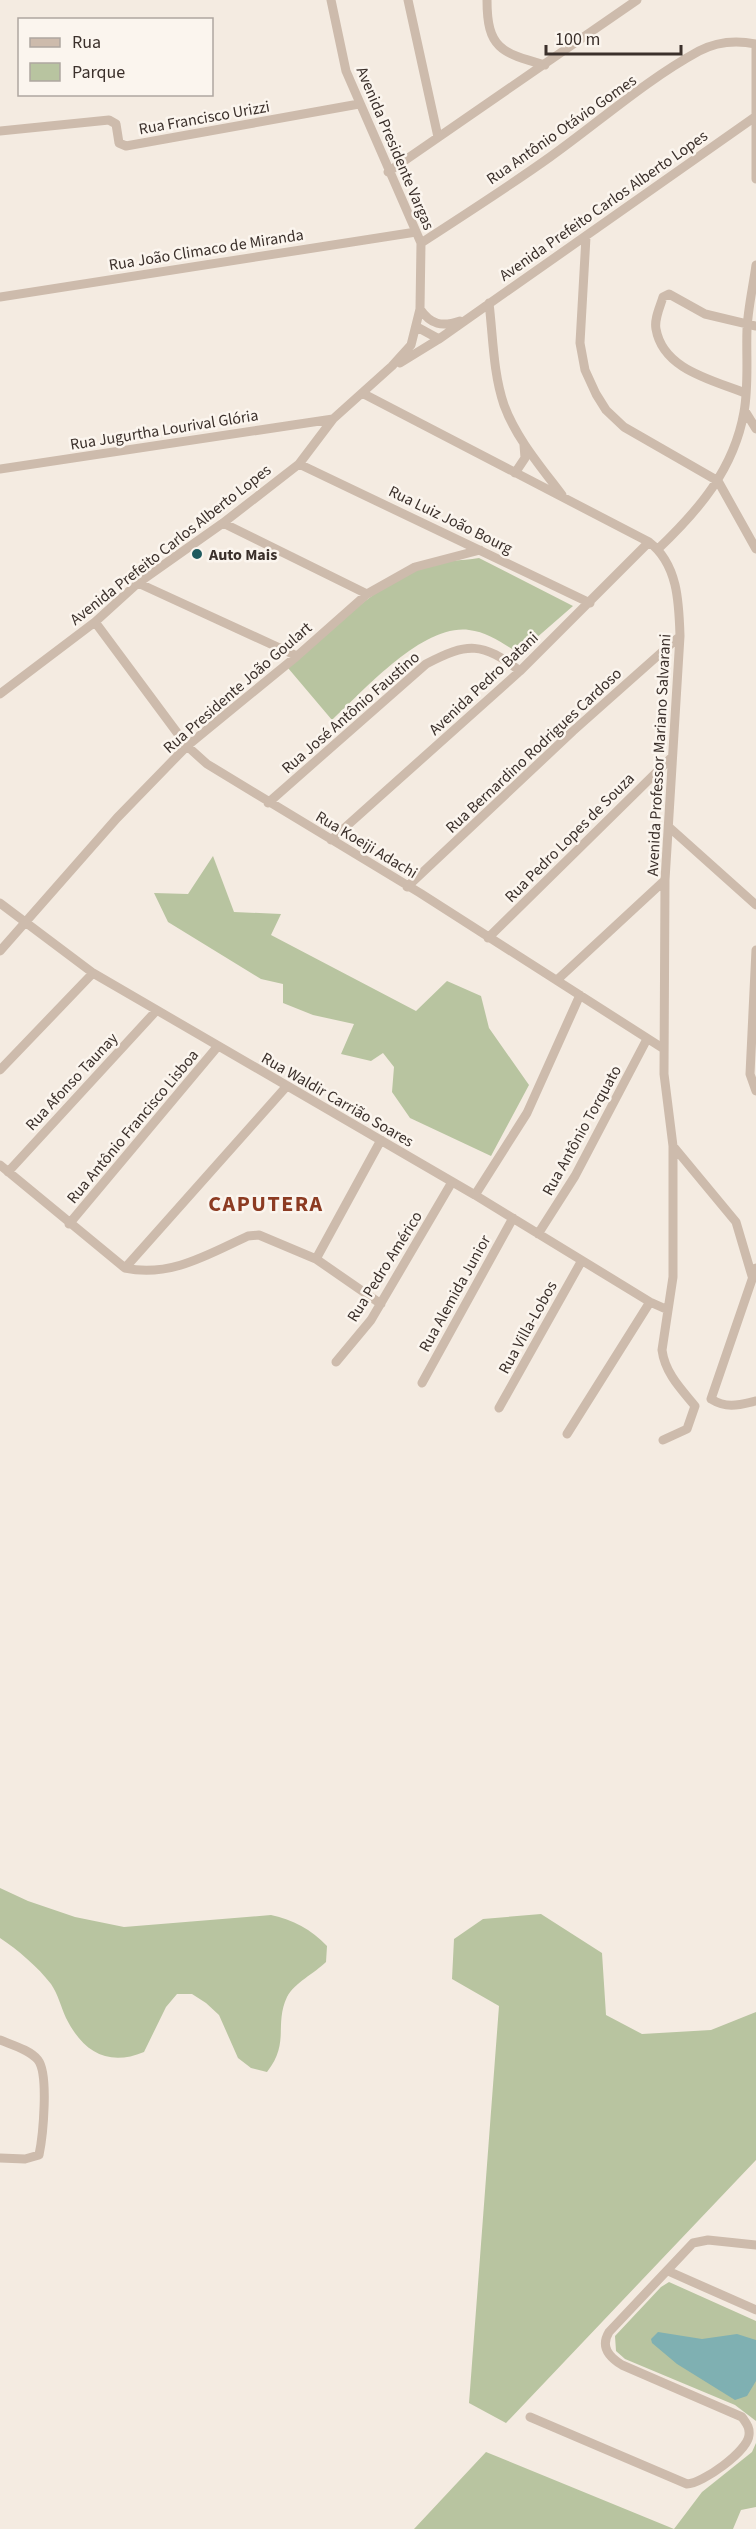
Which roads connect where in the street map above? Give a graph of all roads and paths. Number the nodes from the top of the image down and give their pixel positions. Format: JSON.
{"nodes":[{"id":1,"x":331,"y":0,"type":"edge"},
{"id":2,"x":408,"y":0,"type":"edge"},
{"id":3,"x":487,"y":0,"type":"edge"},
{"id":4,"x":637,"y":0,"type":"edge"},
{"id":5,"x":756,"y":44,"type":"edge"},
{"id":6,"x":545,"y":65,"type":"junction"},
{"id":7,"x":359,"y":104,"type":"junction"},
{"id":8,"x":755,"y":117,"type":"edge"},
{"id":9,"x":0,"y":131,"type":"edge"},
{"id":10,"x":438,"y":136,"type":"junction"},
{"id":11,"x":388,"y":172,"type":"junction"},
{"id":12,"x":756,"y":179,"type":"edge"},
{"id":13,"x":416,"y":232,"type":"junction"},
{"id":14,"x":586,"y":237,"type":"junction"},
{"id":15,"x":421,"y":243,"type":"junction"},
{"id":16,"x":756,"y":266,"type":"edge"},
{"id":17,"x":0,"y":297,"type":"edge"},
{"id":18,"x":489,"y":303,"type":"junction"},
{"id":19,"x":420,"y":309,"type":"junction"},
{"id":20,"x":468,"y":319,"type":"junction"},
{"id":21,"x":752,"y":326,"type":"edge"},
{"id":22,"x":417,"y":327,"type":"junction"},
{"id":23,"x":439,"y":339,"type":"junction"},
{"id":24,"x":392,"y":366,"type":"junction"},
{"id":25,"x":362,"y":393,"type":"junction"},
{"id":26,"x":745,"y":393,"type":"junction"},
{"id":27,"x":745,"y":411,"type":"junction"},
{"id":28,"x":333,"y":419,"type":"junction"},
{"id":29,"x":756,"y":429,"type":"edge"},
{"id":30,"x":524,"y":443,"type":"junction"},
{"id":31,"x":299,"y":464,"type":"junction"},
{"id":32,"x":0,"y":469,"type":"edge"},
{"id":33,"x":515,"y":473,"type":"junction"},
{"id":34,"x":718,"y":481,"type":"junction"},
{"id":35,"x":562,"y":496,"type":"junction"},
{"id":36,"x":223,"y":523,"type":"junction"},
{"id":37,"x":649,"y":542,"type":"junction"},
{"id":38,"x":658,"y":549,"type":"junction"},
{"id":39,"x":756,"y":549,"type":"edge"},
{"id":40,"x":480,"y":550,"type":"junction"},
{"id":41,"x":138,"y":583,"type":"junction"},
{"id":42,"x":367,"y":594,"type":"junction"},
{"id":43,"x":590,"y":603,"type":"junction"},
{"id":44,"x":95,"y":622,"type":"junction"},
{"id":45,"x":680,"y":636,"type":"junction"},
{"id":46,"x":297,"y":656,"type":"junction"},
{"id":47,"x":520,"y":671,"type":"junction"},
{"id":48,"x":0,"y":694,"type":"edge"},
{"id":49,"x":187,"y":746,"type":"junction"},
{"id":50,"x":672,"y":758,"type":"junction"},
{"id":51,"x":268,"y":802,"type":"junction"},
{"id":52,"x":670,"y":828,"type":"junction"},
{"id":53,"x":331,"y":840,"type":"junction"},
{"id":54,"x":665,"y":880,"type":"junction"},
{"id":55,"x":407,"y":887,"type":"junction"},
{"id":56,"x":0,"y":903,"type":"edge"},
{"id":57,"x":756,"y":905,"type":"edge"},
{"id":58,"x":25,"y":923,"type":"junction"},
{"id":59,"x":488,"y":938,"type":"junction"},
{"id":60,"x":756,"y":950,"type":"edge"},
{"id":61,"x":0,"y":951,"type":"edge"},
{"id":62,"x":93,"y":973,"type":"junction"},
{"id":63,"x":557,"y":980,"type":"junction"},
{"id":64,"x":579,"y":995,"type":"junction"},
{"id":65,"x":156,"y":1011,"type":"junction"},
{"id":66,"x":647,"y":1040,"type":"junction"},
{"id":67,"x":218,"y":1046,"type":"junction"},
{"id":68,"x":664,"y":1049,"type":"junction"},
{"id":69,"x":0,"y":1070,"type":"edge"},
{"id":70,"x":286,"y":1087,"type":"junction"},
{"id":71,"x":756,"y":1091,"type":"edge"},
{"id":72,"x":381,"y":1140,"type":"junction"},
{"id":73,"x":673,"y":1146,"type":"junction"},
{"id":74,"x":4,"y":1168,"type":"edge"},
{"id":75,"x":452,"y":1182,"type":"junction"},
{"id":76,"x":475,"y":1195,"type":"junction"},
{"id":77,"x":513,"y":1218,"type":"junction"},
{"id":78,"x":69,"y":1224,"type":"junction"},
{"id":79,"x":538,"y":1234,"type":"junction"},
{"id":80,"x":316,"y":1259,"type":"junction"},
{"id":81,"x":581,"y":1262,"type":"junction"},
{"id":82,"x":125,"y":1268,"type":"junction"},
{"id":83,"x":754,"y":1277,"type":"edge"},
{"id":84,"x":650,"y":1302,"type":"junction"},
{"id":85,"x":381,"y":1304,"type":"junction"},
{"id":86,"x":668,"y":1310,"type":"junction"},
{"id":87,"x":336,"y":1362,"type":"dead end"},
{"id":88,"x":422,"y":1383,"type":"dead end"},
{"id":89,"x":711,"y":1399,"type":"junction"},
{"id":90,"x":756,"y":1401,"type":"edge"},
{"id":91,"x":695,"y":1406,"type":"junction"},
{"id":92,"x":499,"y":1408,"type":"dead end"},
{"id":93,"x":567,"y":1434,"type":"dead end"},
{"id":94,"x":663,"y":1440,"type":"dead end"},
{"id":95,"x":0,"y":2040,"type":"edge"},
{"id":96,"x":0,"y":2158,"type":"edge"},
{"id":97,"x":756,"y":2246,"type":"edge"},
{"id":98,"x":668,"y":2271,"type":"junction"},
{"id":99,"x":756,"y":2310,"type":"edge"},
{"id":100,"x":530,"y":2417,"type":"dead end"}],
"edges":[{"from":1,"to":7,"type":"street","name":"Avenida Presidente Vargas"},
{"from":2,"to":10,"type":"street"},
{"from":3,"to":6,"type":"street"},
{"from":4,"to":6,"type":"street"},
{"from":5,"to":8,"type":"street"},
{"from":5,"to":15,"type":"street","name":"Rua Antônio Otávio Gomes"},
{"from":6,"to":10,"type":"street"},
{"from":7,"to":9,"type":"street","name":"Rua Francisco Urizzi"},
{"from":7,"to":11,"type":"street","name":"Avenida Presidente Vargas"},
{"from":8,"to":12,"type":"street"},
{"from":8,"to":14,"type":"street","name":"Avenida Prefeito Carlos Alberto Lopes"},
{"from":10,"to":11,"type":"street"},
{"from":11,"to":13,"type":"street","name":"Avenida Presidente Vargas"},
{"from":13,"to":15,"type":"street","name":"Avenida Presidente Vargas"},
{"from":13,"to":17,"type":"street","name":"Rua João Climaco de Miranda"},
{"from":14,"to":18,"type":"street","name":"Avenida Prefeito Carlos Alberto Lopes"},
{"from":14,"to":34,"type":"street"},
{"from":15,"to":19,"type":"street","name":"Avenida Presidente Vargas"},
{"from":16,"to":21,"type":"street"},
{"from":18,"to":20,"type":"street","name":"Avenida Prefeito Carlos Alberto Lopes"},
{"from":18,"to":30,"type":"street"},
{"from":19,"to":20,"type":"street","name":"Avenida Prefeito Carlos Alberto Lopes"},
{"from":19,"to":22,"type":"street","name":"Avenida Prefeito Carlos Alberto Lopes"},
{"from":20,"to":23,"type":"street","name":"Avenida Prefeito Carlos Alberto Lopes"},
{"from":21,"to":26,"type":"street"},
{"from":21,"to":26,"type":"street"},
{"from":22,"to":23,"type":"street"},
{"from":22,"to":24,"type":"street","name":"Avenida Prefeito Carlos Alberto Lopes"},
{"from":23,"to":24,"type":"street","name":"Avenida Prefeito Carlos Alberto Lopes"},
{"from":24,"to":25,"type":"street","name":"Avenida Prefeito Carlos Alberto Lopes"},
{"from":25,"to":28,"type":"street","name":"Avenida Prefeito Carlos Alberto Lopes"},
{"from":25,"to":33,"type":"street","name":"Avenida Professor Mariano Salvarani"},
{"from":26,"to":27,"type":"street"},
{"from":27,"to":29,"type":"street"},
{"from":27,"to":34,"type":"street"},
{"from":28,"to":31,"type":"street","name":"Avenida Prefeito Carlos Alberto Lopes"},
{"from":28,"to":32,"type":"street","name":"Rua Jugurtha Lourival Glória"},
{"from":30,"to":33,"type":"street"},
{"from":30,"to":35,"type":"street"},
{"from":31,"to":36,"type":"street","name":"Avenida Prefeito Carlos Alberto Lopes"},
{"from":31,"to":40,"type":"street","name":"Rua Luiz João Bourg"},
{"from":33,"to":35,"type":"street","name":"Avenida Professor Mariano Salvarani"},
{"from":34,"to":38,"type":"street"},
{"from":34,"to":39,"type":"street"},
{"from":35,"to":37,"type":"street","name":"Avenida Professor Mariano Salvarani"},
{"from":36,"to":41,"type":"street","name":"Avenida Prefeito Carlos Alberto Lopes"},
{"from":36,"to":42,"type":"street"},
{"from":37,"to":38,"type":"street","name":"Avenida Professor Mariano Salvarani"},
{"from":37,"to":43,"type":"street","name":"Avenida Pedro Batani"},
{"from":38,"to":45,"type":"street","name":"Avenida Professor Mariano Salvarani"},
{"from":40,"to":42,"type":"street","name":"Rua Presidente João Goulart"},
{"from":40,"to":43,"type":"street","name":"Rua Luiz João Bourg"},
{"from":41,"to":44,"type":"street","name":"Avenida Prefeito Carlos Alberto Lopes"},
{"from":41,"to":46,"type":"street"},
{"from":42,"to":46,"type":"street","name":"Rua Presidente João Goulart"},
{"from":43,"to":47,"type":"street","name":"Avenida Pedro Batani"},
{"from":44,"to":48,"type":"street","name":"Avenida Prefeito Carlos Alberto Lopes"},
{"from":44,"to":49,"type":"street","name":"Rua Koeiji Adachi"},
{"from":45,"to":50,"type":"street","name":"Avenida Professor Mariano Salvarani"},
{"from":45,"to":55,"type":"street","name":"Rua Bernardino Rodrigues Cardoso"},
{"from":46,"to":49,"type":"street","name":"Rua Presidente João Goulart"},
{"from":47,"to":51,"type":"street","name":"Rua José Antônio Faustino"},
{"from":47,"to":53,"type":"street","name":"Avenida Pedro Batani"},
{"from":49,"to":51,"type":"street","name":"Rua Koeiji Adachi"},
{"from":49,"to":58,"type":"street","name":"Rua Presidente João Goulart"},
{"from":50,"to":52,"type":"street","name":"Avenida Professor Mariano Salvarani"},
{"from":50,"to":59,"type":"street","name":"Rua Pedro Lopes de Souza"},
{"from":51,"to":53,"type":"street","name":"Rua Koeiji Adachi"},
{"from":52,"to":54,"type":"street","name":"Avenida Professor Mariano Salvarani"},
{"from":52,"to":57,"type":"street"},
{"from":53,"to":55,"type":"street","name":"Rua Koeiji Adachi"},
{"from":54,"to":63,"type":"street"},
{"from":54,"to":68,"type":"street","name":"Avenida Professor Mariano Salvarani"},
{"from":55,"to":59,"type":"street","name":"Rua Koeiji Adachi"},
{"from":56,"to":58,"type":"street","name":"Rua Waldir Carrião Soares"},
{"from":58,"to":61,"type":"street","name":"Rua Presidente João Goulart"},
{"from":58,"to":62,"type":"street","name":"Rua Waldir Carrião Soares"},
{"from":59,"to":63,"type":"street","name":"Rua Koeiji Adachi"},
{"from":60,"to":71,"type":"street"},
{"from":62,"to":65,"type":"street","name":"Rua Waldir Carrião Soares"},
{"from":62,"to":69,"type":"street"},
{"from":63,"to":64,"type":"street","name":"Rua Koeiji Adachi"},
{"from":64,"to":66,"type":"street","name":"Rua Koeiji Adachi"},
{"from":64,"to":76,"type":"street"},
{"from":65,"to":67,"type":"street","name":"Rua Waldir Carrião Soares"},
{"from":65,"to":74,"type":"street","name":"Rua Afonso Taunay"},
{"from":66,"to":68,"type":"street","name":"Rua Koeiji Adachi"},
{"from":66,"to":79,"type":"street","name":"Rua Antônio Torquato"},
{"from":67,"to":70,"type":"street","name":"Rua Waldir Carrião Soares"},
{"from":67,"to":78,"type":"street","name":"Rua Antônio Francisco Lisboa"},
{"from":68,"to":73,"type":"street","name":"Avenida Professor Mariano Salvarani"},
{"from":70,"to":72,"type":"street","name":"Rua Waldir Carrião Soares"},
{"from":70,"to":82,"type":"street"},
{"from":72,"to":75,"type":"street","name":"Rua Waldir Carrião Soares"},
{"from":72,"to":80,"type":"street"},
{"from":73,"to":83,"type":"street"},
{"from":73,"to":86,"type":"street","name":"Avenida Professor Mariano Salvarani"},
{"from":74,"to":78,"type":"street"},
{"from":75,"to":76,"type":"street","name":"Rua Waldir Carrião Soares"},
{"from":75,"to":85,"type":"street","name":"Rua Pedro Américo"},
{"from":76,"to":77,"type":"street","name":"Rua Waldir Carrião Soares"},
{"from":77,"to":79,"type":"street","name":"Rua Waldir Carrião Soares"},
{"from":77,"to":88,"type":"street","name":"Rua Alemida Junior"},
{"from":78,"to":82,"type":"street"},
{"from":79,"to":81,"type":"street","name":"Rua Waldir Carrião Soares"},
{"from":80,"to":82,"type":"street"},
{"from":80,"to":85,"type":"street"},
{"from":81,"to":84,"type":"street","name":"Rua Waldir Carrião Soares"},
{"from":81,"to":92,"type":"street","name":"Rua Villa-Lobos"},
{"from":83,"to":89,"type":"street"},
{"from":84,"to":86,"type":"street","name":"Rua Waldir Carrião Soares"},
{"from":84,"to":93,"type":"street"},
{"from":85,"to":87,"type":"street","name":"Rua Pedro Américo"},
{"from":86,"to":91,"type":"street","name":"Avenida Professor Mariano Salvarani"},
{"from":89,"to":90,"type":"street"},
{"from":89,"to":91,"type":"street"},
{"from":91,"to":94,"type":"street"},
{"from":95,"to":96,"type":"street"},
{"from":97,"to":98,"type":"street"},
{"from":98,"to":99,"type":"street"},
{"from":98,"to":100,"type":"street"}]}
